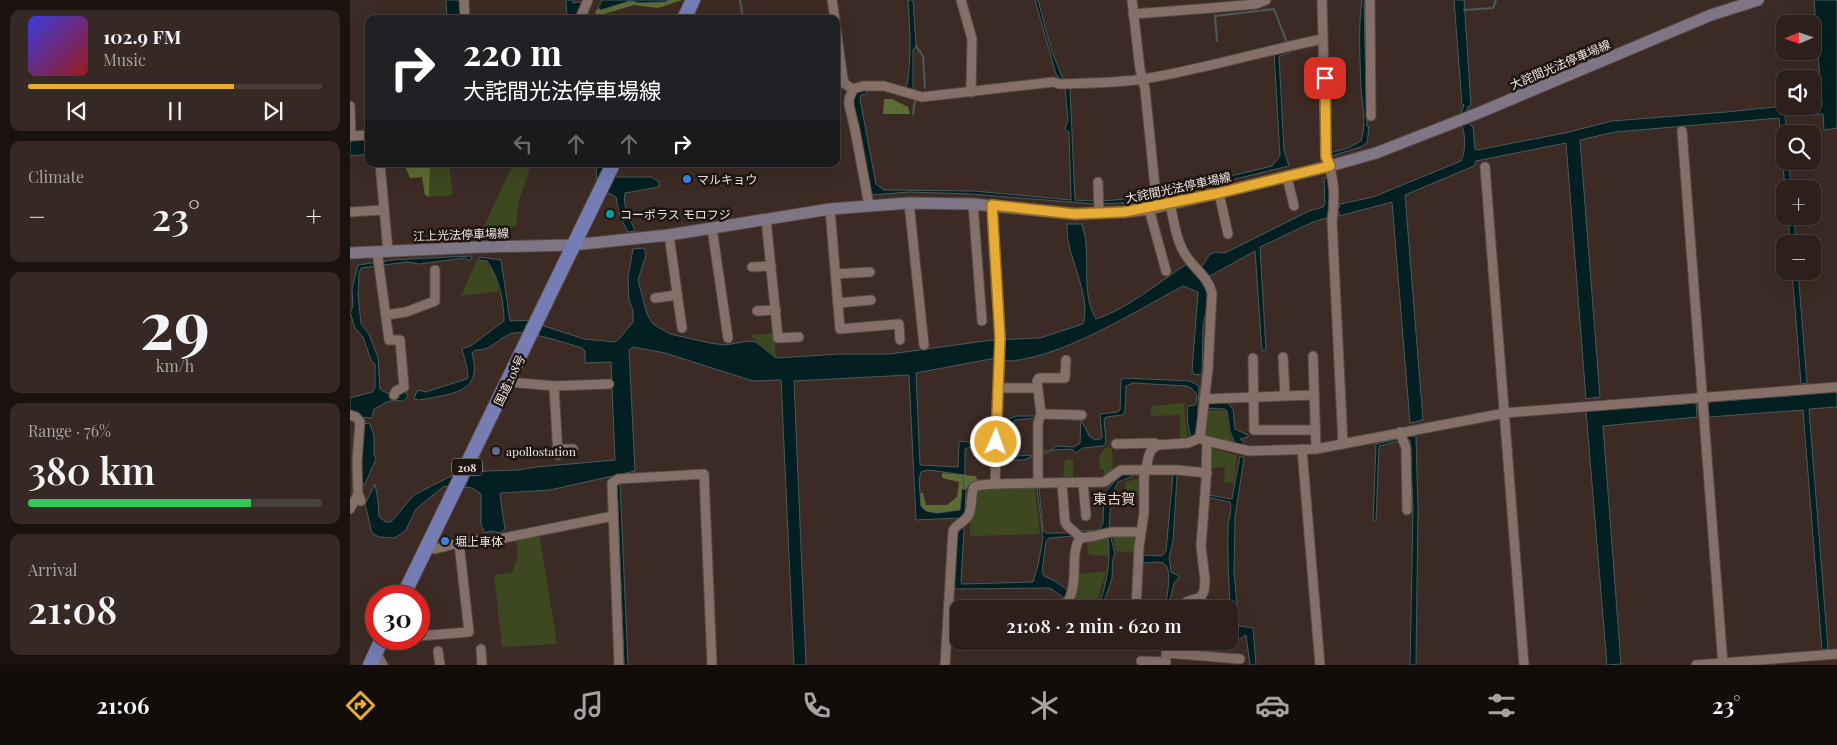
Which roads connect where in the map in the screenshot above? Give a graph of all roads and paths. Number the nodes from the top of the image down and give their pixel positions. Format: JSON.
{"nodes":[{"id":1,"x":464,"y":0,"type":"edge"},
{"id":2,"x":588,"y":0,"type":"edge"},
{"id":3,"x":693,"y":0,"type":"edge"},
{"id":4,"x":832,"y":0,"type":"edge"},
{"id":5,"x":961,"y":0,"type":"edge"},
{"id":6,"x":1132,"y":0,"type":"edge"},
{"id":7,"x":1266,"y":0,"type":"edge"},
{"id":8,"x":1322,"y":0,"type":"edge"},
{"id":9,"x":1370,"y":0,"type":"edge"},
{"id":10,"x":1758,"y":0,"type":"edge"},
{"id":11,"x":1133,"y":14,"type":"junction"},
{"id":12,"x":465,"y":15,"type":"edge"},
{"id":13,"x":582,"y":15,"type":"edge"},
{"id":14,"x":686,"y":15,"type":"edge"},
{"id":15,"x":834,"y":15,"type":"edge"},
{"id":16,"x":1323,"y":39,"type":"junction"},
{"id":17,"x":840,"y":57,"type":"edge"},
{"id":18,"x":1143,"y":79,"type":"junction"},
{"id":19,"x":853,"y":89,"type":"junction"},
{"id":20,"x":971,"y":92,"type":"junction"},
{"id":21,"x":350,"y":106,"type":"edge"},
{"id":22,"x":1371,"y":116,"type":"dead end"},
{"id":23,"x":1682,"y":131,"type":"dead end"},
{"id":24,"x":365,"y":135,"type":"edge"},
{"id":25,"x":351,"y":136,"type":"edge"},
{"id":26,"x":1330,"y":166,"type":"junction"},
{"id":27,"x":380,"y":167,"type":"edge"},
{"id":28,"x":1485,"y":167,"type":"dead end"},
{"id":29,"x":611,"y":168,"type":"edge"},
{"id":30,"x":1287,"y":176,"type":"junction"},
{"id":31,"x":1098,"y":182,"type":"dead end"},
{"id":32,"x":1219,"y":193,"type":"junction"},
{"id":33,"x":909,"y":203,"type":"junction"},
{"id":34,"x":973,"y":204,"type":"junction"},
{"id":35,"x":1170,"y":204,"type":"junction"},
{"id":36,"x":992,"y":205,"type":"junction"},
{"id":37,"x":869,"y":206,"type":"junction"},
{"id":38,"x":1294,"y":206,"type":"dead end"},
{"id":39,"x":1099,"y":207,"type":"junction"},
{"id":40,"x":1153,"y":208,"type":"junction"},
{"id":41,"x":830,"y":209,"type":"junction"},
{"id":42,"x":383,"y":210,"type":"junction"},
{"id":43,"x":350,"y":212,"type":"edge"},
{"id":44,"x":766,"y":219,"type":"junction"},
{"id":45,"x":712,"y":228,"type":"junction"},
{"id":46,"x":669,"y":234,"type":"junction"},
{"id":47,"x":1228,"y":234,"type":"dead end"},
{"id":48,"x":573,"y":245,"type":"junction"},
{"id":49,"x":381,"y":253,"type":"junction"},
{"id":50,"x":350,"y":254,"type":"edge"},
{"id":51,"x":771,"y":266,"type":"junction"},
{"id":52,"x":752,"y":267,"type":"dead end"},
{"id":53,"x":435,"y":270,"type":"dead end"},
{"id":54,"x":1166,"y":271,"type":"dead end"},
{"id":55,"x":870,"y":272,"type":"dead end"},
{"id":56,"x":836,"y":274,"type":"junction"},
{"id":57,"x":677,"y":294,"type":"junction"},
{"id":58,"x":655,"y":298,"type":"dead end"},
{"id":59,"x":871,"y":300,"type":"dead end"},
{"id":60,"x":838,"y":303,"type":"junction"},
{"id":61,"x":776,"y":310,"type":"junction"},
{"id":62,"x":757,"y":311,"type":"dead end"},
{"id":63,"x":386,"y":315,"type":"junction"},
{"id":64,"x":982,"y":322,"type":"dead end"},
{"id":65,"x":682,"y":328,"type":"dead end"},
{"id":66,"x":800,"y":336,"type":"dead end"},
{"id":67,"x":728,"y":338,"type":"dead end"},
{"id":68,"x":900,"y":340,"type":"dead end"},
{"id":69,"x":924,"y":345,"type":"dead end"},
{"id":70,"x":1313,"y":356,"type":"dead end"},
{"id":71,"x":1284,"y":357,"type":"dead end"},
{"id":72,"x":1253,"y":358,"type":"dead end"},
{"id":73,"x":1066,"y":360,"type":"dead end"},
{"id":74,"x":509,"y":382,"type":"junction"},
{"id":75,"x":609,"y":384,"type":"dead end"},
{"id":76,"x":554,"y":386,"type":"junction"},
{"id":77,"x":1837,"y":387,"type":"edge"},
{"id":78,"x":998,"y":388,"type":"junction"},
{"id":79,"x":1037,"y":388,"type":"junction"},
{"id":80,"x":394,"y":395,"type":"dead end"},
{"id":81,"x":1314,"y":395,"type":"junction"},
{"id":82,"x":1254,"y":396,"type":"junction"},
{"id":83,"x":1285,"y":396,"type":"junction"},
{"id":84,"x":1701,"y":397,"type":"junction"},
{"id":85,"x":1204,"y":399,"type":"junction"},
{"id":86,"x":1505,"y":413,"type":"junction"},
{"id":87,"x":1041,"y":414,"type":"junction"},
{"id":88,"x":350,"y":415,"type":"edge"},
{"id":89,"x":1082,"y":415,"type":"dead end"},
{"id":90,"x":1315,"y":430,"type":"junction"},
{"id":91,"x":1400,"y":432,"type":"junction"},
{"id":92,"x":1204,"y":440,"type":"junction"},
{"id":93,"x":1116,"y":444,"type":"dead end"},
{"id":94,"x":1343,"y":444,"type":"junction"},
{"id":95,"x":1158,"y":445,"type":"junction"},
{"id":96,"x":573,"y":449,"type":"dead end"},
{"id":97,"x":1316,"y":449,"type":"junction"},
{"id":98,"x":1302,"y":450,"type":"junction"},
{"id":99,"x":1146,"y":470,"type":"junction"},
{"id":100,"x":1207,"y":473,"type":"junction"},
{"id":101,"x":1038,"y":483,"type":"junction"},
{"id":102,"x":1062,"y":483,"type":"junction"},
{"id":103,"x":1083,"y":483,"type":"junction"},
{"id":104,"x":995,"y":484,"type":"junction"},
{"id":105,"x":350,"y":508,"type":"edge"},
{"id":106,"x":1408,"y":510,"type":"dead end"},
{"id":107,"x":613,"y":516,"type":"junction"},
{"id":108,"x":1086,"y":516,"type":"dead end"},
{"id":109,"x":1140,"y":532,"type":"junction"},
{"id":110,"x":1080,"y":538,"type":"junction"},
{"id":111,"x":459,"y":543,"type":"junction"},
{"id":112,"x":427,"y":548,"type":"junction"},
{"id":113,"x":408,"y":585,"type":"edge"},
{"id":114,"x":1069,"y":600,"type":"edge"},
{"id":115,"x":1136,"y":600,"type":"edge"},
{"id":116,"x":1192,"y":600,"type":"edge"},
{"id":117,"x":430,"y":635,"type":"edge"},
{"id":118,"x":481,"y":649,"type":"dead end"},
{"id":119,"x":438,"y":651,"type":"dead end"},
{"id":120,"x":1837,"y":654,"type":"edge"},
{"id":121,"x":1168,"y":658,"type":"edge"},
{"id":122,"x":1240,"y":659,"type":"dead end"},
{"id":123,"x":1140,"y":661,"type":"dead end"},
{"id":124,"x":1723,"y":664,"type":"edge"},
{"id":125,"x":440,"y":665,"type":"edge"},
{"id":126,"x":482,"y":665,"type":"edge"},
{"id":127,"x":619,"y":665,"type":"edge"},
{"id":128,"x":712,"y":665,"type":"edge"},
{"id":129,"x":945,"y":665,"type":"edge"},
{"id":130,"x":1320,"y":665,"type":"edge"},
{"id":131,"x":1524,"y":665,"type":"edge"},
{"id":132,"x":1696,"y":665,"type":"edge"}],
"edges":[{"from":1,"to":12,"type":"street"},
{"from":2,"to":13,"type":"street"},
{"from":3,"to":14,"type":"highway"},
{"from":4,"to":15,"type":"street"},
{"from":5,"to":20,"type":"street"},
{"from":6,"to":11,"type":"street"},
{"from":7,"to":11,"type":"street"},
{"from":8,"to":16,"type":"street"},
{"from":9,"to":22,"type":"street"},
{"from":10,"to":26,"type":"main road","name":"大詫間光法停車場線"},
{"from":11,"to":18,"type":"street"},
{"from":16,"to":18,"type":"street"},
{"from":16,"to":26,"type":"street"},
{"from":17,"to":19,"type":"street"},
{"from":18,"to":20,"type":"street"},
{"from":18,"to":40,"type":"street"},
{"from":19,"to":20,"type":"street"},
{"from":19,"to":37,"type":"street"},
{"from":21,"to":25,"type":"street"},
{"from":23,"to":84,"type":"street"},
{"from":24,"to":25,"type":"street"},
{"from":26,"to":30,"type":"main road","name":"大詫間光法停車場線"},
{"from":26,"to":94,"type":"street"},
{"from":27,"to":42,"type":"street"},
{"from":28,"to":86,"type":"street"},
{"from":29,"to":48,"type":"highway","name":"国道208号","number":"208"},
{"from":30,"to":32,"type":"main road","name":"大詫間光法停車場線"},
{"from":30,"to":38,"type":"street"},
{"from":31,"to":39,"type":"street"},
{"from":32,"to":35,"type":"main road","name":"大詫間光法停車場線"},
{"from":32,"to":47,"type":"street"},
{"from":33,"to":34,"type":"main road","name":"大詫間光法停車場線"},
{"from":33,"to":37,"type":"main road","name":"大詫間光法停車場線"},
{"from":33,"to":69,"type":"street"},
{"from":34,"to":36,"type":"main road","name":"大詫間光法停車場線"},
{"from":34,"to":64,"type":"street"},
{"from":35,"to":40,"type":"main road","name":"大詫間光法停車場線"},
{"from":35,"to":85,"type":"street"},
{"from":36,"to":39,"type":"main road","name":"大詫間光法停車場線"},
{"from":36,"to":78,"type":"street"},
{"from":37,"to":41,"type":"main road","name":"大詫間光法停車場線"},
{"from":39,"to":40,"type":"main road","name":"大詫間光法停車場線"},
{"from":40,"to":54,"type":"street"},
{"from":41,"to":44,"type":"main road","name":"大詫間光法停車場線"},
{"from":41,"to":56,"type":"street"},
{"from":42,"to":43,"type":"street"},
{"from":42,"to":49,"type":"street"},
{"from":44,"to":45,"type":"main road","name":"大詫間光法停車場線"},
{"from":44,"to":51,"type":"street"},
{"from":45,"to":46,"type":"main road","name":"大詫間光法停車場線"},
{"from":45,"to":67,"type":"street"},
{"from":46,"to":48,"type":"main road","name":"大詫間光法停車場線"},
{"from":46,"to":57,"type":"street"},
{"from":48,"to":49,"type":"main road","name":"江上光法停車場線"},
{"from":48,"to":74,"type":"highway","name":"国道208号","number":"208"},
{"from":49,"to":50,"type":"main road","name":"江上光法停車場線"},
{"from":49,"to":63,"type":"street"},
{"from":51,"to":52,"type":"street"},
{"from":51,"to":61,"type":"street"},
{"from":53,"to":63,"type":"street"},
{"from":55,"to":56,"type":"street"},
{"from":56,"to":60,"type":"street"},
{"from":57,"to":58,"type":"street"},
{"from":57,"to":65,"type":"street"},
{"from":59,"to":60,"type":"street"},
{"from":60,"to":68,"type":"street"},
{"from":61,"to":62,"type":"street"},
{"from":61,"to":66,"type":"street"},
{"from":63,"to":80,"type":"street"},
{"from":70,"to":81,"type":"street"},
{"from":71,"to":83,"type":"street"},
{"from":72,"to":82,"type":"street"},
{"from":73,"to":79,"type":"street"},
{"from":74,"to":76,"type":"street"},
{"from":74,"to":112,"type":"highway","name":"国道208号","number":"208"},
{"from":75,"to":76,"type":"street"},
{"from":76,"to":96,"type":"street"},
{"from":77,"to":84,"type":"street"},
{"from":78,"to":79,"type":"street"},
{"from":78,"to":104,"type":"street"},
{"from":79,"to":87,"type":"street"},
{"from":81,"to":83,"type":"street"},
{"from":81,"to":90,"type":"street"},
{"from":82,"to":83,"type":"street"},
{"from":82,"to":85,"type":"street"},
{"from":82,"to":90,"type":"street"},
{"from":84,"to":86,"type":"street"},
{"from":84,"to":124,"type":"street"},
{"from":85,"to":92,"type":"street"},
{"from":86,"to":91,"type":"street"},
{"from":86,"to":131,"type":"street"},
{"from":87,"to":89,"type":"street"},
{"from":87,"to":101,"type":"street"},
{"from":88,"to":105,"type":"street"},
{"from":90,"to":97,"type":"street"},
{"from":91,"to":94,"type":"street"},
{"from":91,"to":106,"type":"street"},
{"from":92,"to":95,"type":"street"},
{"from":92,"to":98,"type":"street"},
{"from":92,"to":100,"type":"street"},
{"from":93,"to":95,"type":"street"},
{"from":94,"to":97,"type":"street"},
{"from":95,"to":99,"type":"street"},
{"from":97,"to":98,"type":"street"},
{"from":98,"to":130,"type":"street"},
{"from":99,"to":100,"type":"street"},
{"from":99,"to":103,"type":"street"},
{"from":99,"to":109,"type":"street"},
{"from":100,"to":116,"type":"street"},
{"from":101,"to":102,"type":"street"},
{"from":101,"to":104,"type":"street"},
{"from":102,"to":103,"type":"street"},
{"from":102,"to":110,"type":"street"},
{"from":103,"to":108,"type":"street"},
{"from":104,"to":129,"type":"street"},
{"from":107,"to":111,"type":"street"},
{"from":107,"to":127,"type":"street"},
{"from":107,"to":128,"type":"street"},
{"from":109,"to":110,"type":"street"},
{"from":109,"to":115,"type":"street"},
{"from":110,"to":114,"type":"street"},
{"from":111,"to":112,"type":"street"},
{"from":111,"to":117,"type":"street"},
{"from":112,"to":113,"type":"highway","name":"国道208号","number":"208"},
{"from":118,"to":126,"type":"street"},
{"from":119,"to":125,"type":"street"},
{"from":120,"to":124,"type":"street"},
{"from":121,"to":122,"type":"street"},
{"from":121,"to":123,"type":"street"},
{"from":124,"to":132,"type":"street"}]}
